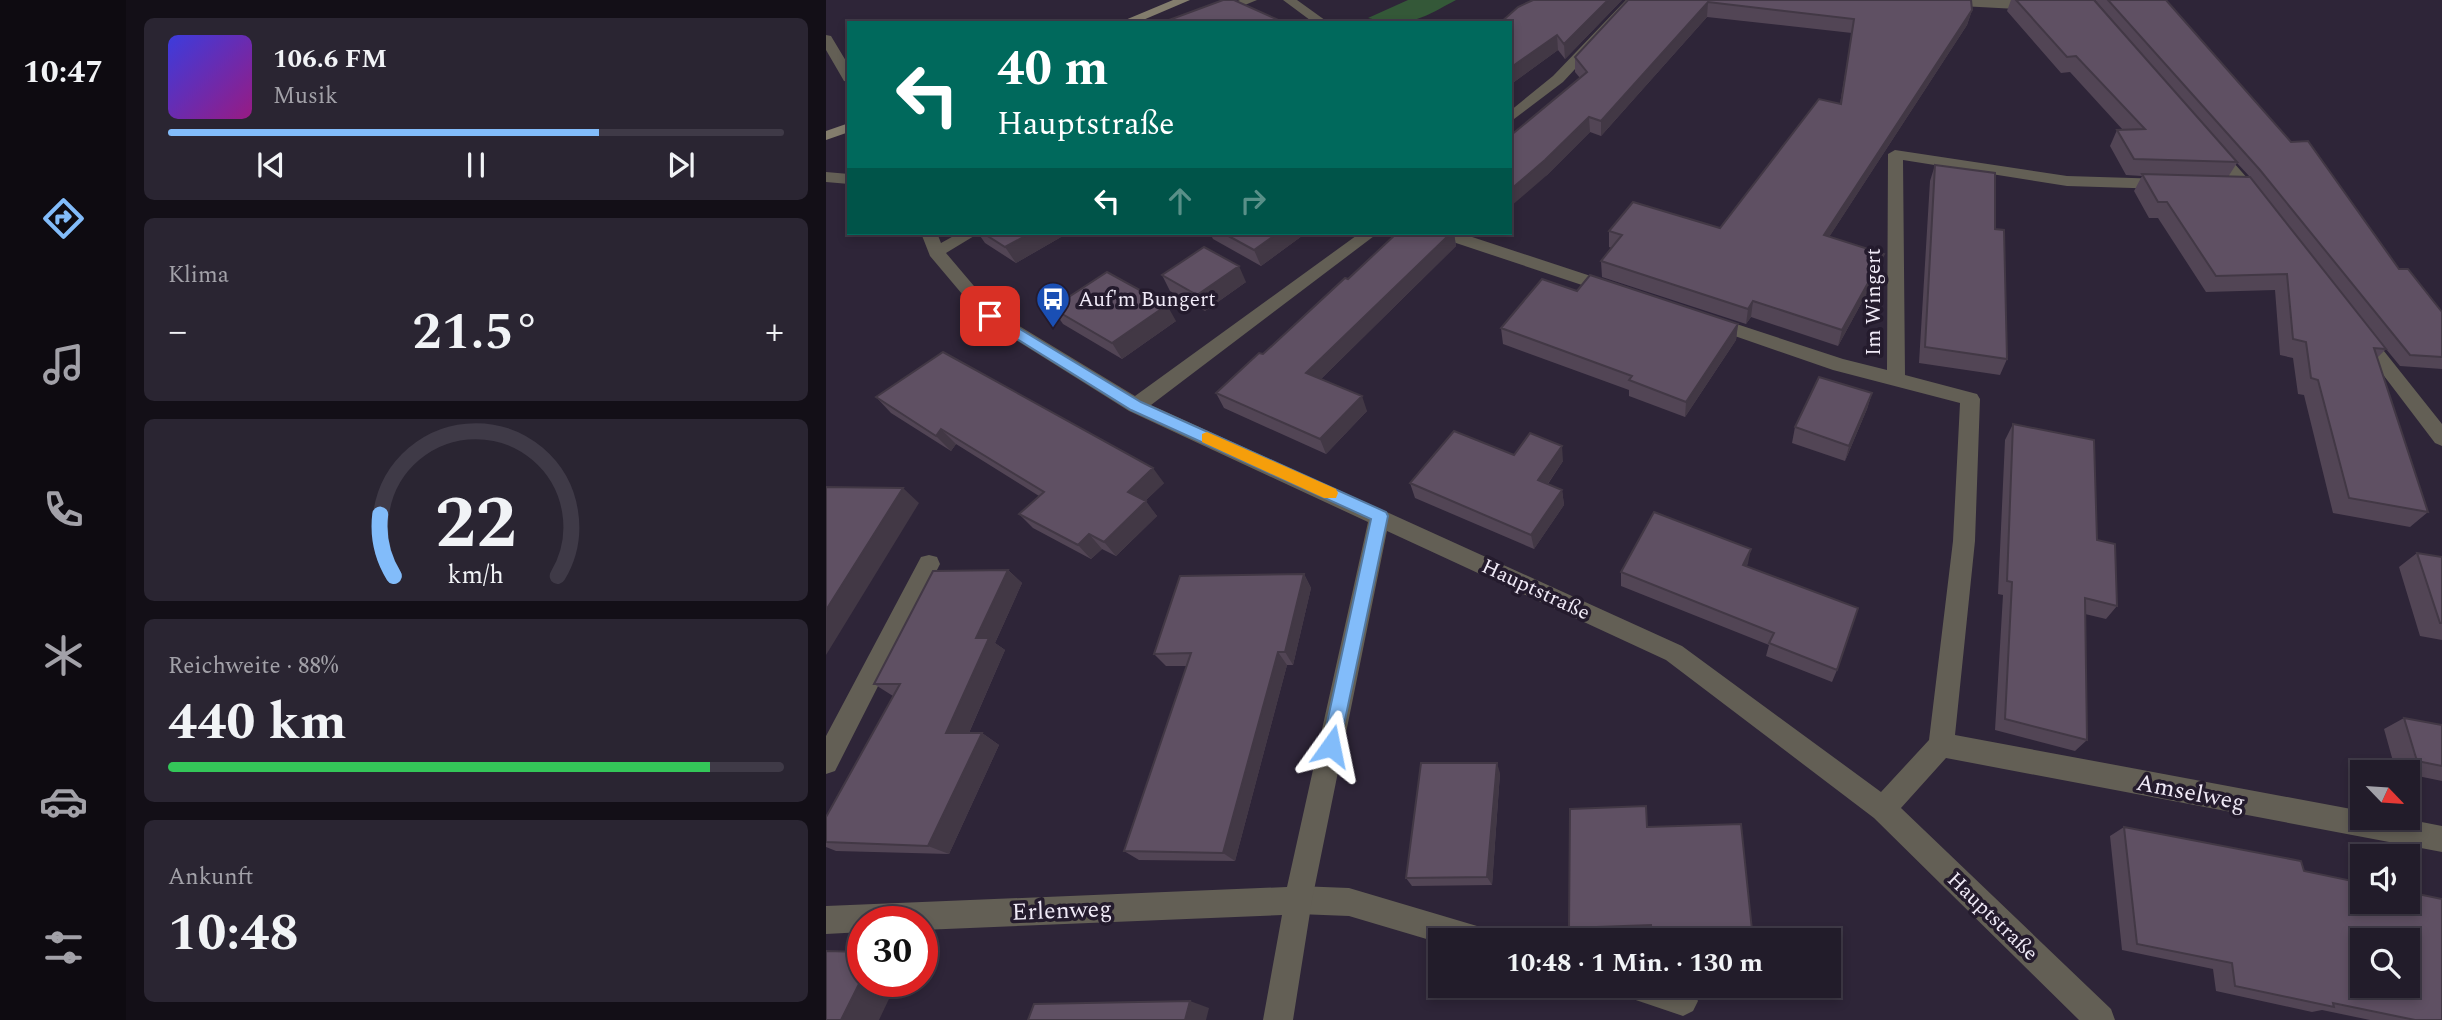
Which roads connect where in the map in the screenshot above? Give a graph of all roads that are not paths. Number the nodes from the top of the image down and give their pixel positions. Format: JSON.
{"nodes":[{"id":1,"x":1184,"y":0,"type":"edge"},
{"id":2,"x":1251,"y":0,"type":"edge"},
{"id":3,"x":1289,"y":0,"type":"edge"},
{"id":4,"x":1633,"y":0,"type":"edge"},
{"id":5,"x":1923,"y":0,"type":"edge"},
{"id":6,"x":2072,"y":0,"type":"edge"},
{"id":7,"x":1130,"y":21,"type":"edge"},
{"id":8,"x":1194,"y":21,"type":"edge"},
{"id":9,"x":1320,"y":21,"type":"edge"},
{"id":10,"x":826,"y":38,"type":"edge"},
{"id":11,"x":847,"y":75,"type":"edge"},
{"id":12,"x":1512,"y":116,"type":"edge"},
{"id":13,"x":847,"y":128,"type":"edge"},
{"id":14,"x":2201,"y":135,"type":"edge"},
{"id":15,"x":826,"y":136,"type":"edge"},
{"id":16,"x":826,"y":177,"type":"edge"},
{"id":17,"x":847,"y":179,"type":"edge"},
{"id":18,"x":2177,"y":184,"type":"edge"},
{"id":19,"x":2219,"y":186,"type":"edge"},
{"id":20,"x":2246,"y":186,"type":"junction"},
{"id":21,"x":2263,"y":208,"type":"edge"},
{"id":22,"x":963,"y":235,"type":"edge"},
{"id":23,"x":1367,"y":235,"type":"edge"},
{"id":24,"x":1450,"y":235,"type":"edge"},
{"id":25,"x":933,"y":243,"type":"edge"},
{"id":26,"x":1629,"y":294,"type":"edge"},
{"id":27,"x":1695,"y":316,"type":"edge"},
{"id":28,"x":2348,"y":317,"type":"edge"},
{"id":29,"x":1896,"y":379,"type":"junction"},
{"id":30,"x":1136,"y":406,"type":"junction"},
{"id":31,"x":2442,"y":438,"type":"edge"},
{"id":32,"x":1380,"y":516,"type":"junction"},
{"id":33,"x":929,"y":564,"type":"dead end"},
{"id":34,"x":1941,"y":745,"type":"junction"},
{"id":35,"x":826,"y":762,"type":"edge"},
{"id":36,"x":1883,"y":809,"type":"junction"},
{"id":37,"x":2442,"y":839,"type":"edge"},
{"id":38,"x":1298,"y":900,"type":"junction"},
{"id":39,"x":826,"y":920,"type":"edge"},
{"id":40,"x":1437,"y":928,"type":"edge"},
{"id":41,"x":1673,"y":998,"type":"edge"},
{"id":42,"x":1683,"y":1001,"type":"dead end"},
{"id":43,"x":1278,"y":1020,"type":"edge"},
{"id":44,"x":2100,"y":1020,"type":"edge"}],
"edges":[{"from":1,"to":7,"type":"street"},
{"from":2,"to":8,"type":"street"},
{"from":3,"to":9,"type":"street"},
{"from":4,"to":12,"type":"street"},
{"from":5,"to":6,"type":"street"},
{"from":10,"to":11,"type":"street"},
{"from":13,"to":15,"type":"street"},
{"from":14,"to":20,"type":"street"},
{"from":16,"to":17,"type":"street"},
{"from":18,"to":29,"type":"street","name":"Im Wingert"},
{"from":19,"to":20,"type":"street"},
{"from":20,"to":21,"type":"street"},
{"from":22,"to":25,"type":"street"},
{"from":23,"to":30,"type":"street"},
{"from":24,"to":26,"type":"street"},
{"from":25,"to":30,"type":"street","name":"Hauptstraße"},
{"from":27,"to":29,"type":"street"},
{"from":28,"to":31,"type":"street"},
{"from":29,"to":34,"type":"street","name":"Im Wingert"},
{"from":30,"to":32,"type":"street","name":"Hauptstraße"},
{"from":32,"to":36,"type":"street","name":"Hauptstraße"},
{"from":32,"to":38,"type":"street"},
{"from":33,"to":35,"type":"street"},
{"from":34,"to":36,"type":"street"},
{"from":34,"to":37,"type":"street","name":"Amselweg"},
{"from":36,"to":44,"type":"street","name":"Hauptstraße"},
{"from":38,"to":39,"type":"street","name":"Erlenweg"},
{"from":38,"to":40,"type":"street","name":"Erlenweg"},
{"from":38,"to":43,"type":"street"},
{"from":41,"to":42,"type":"street"}]}
